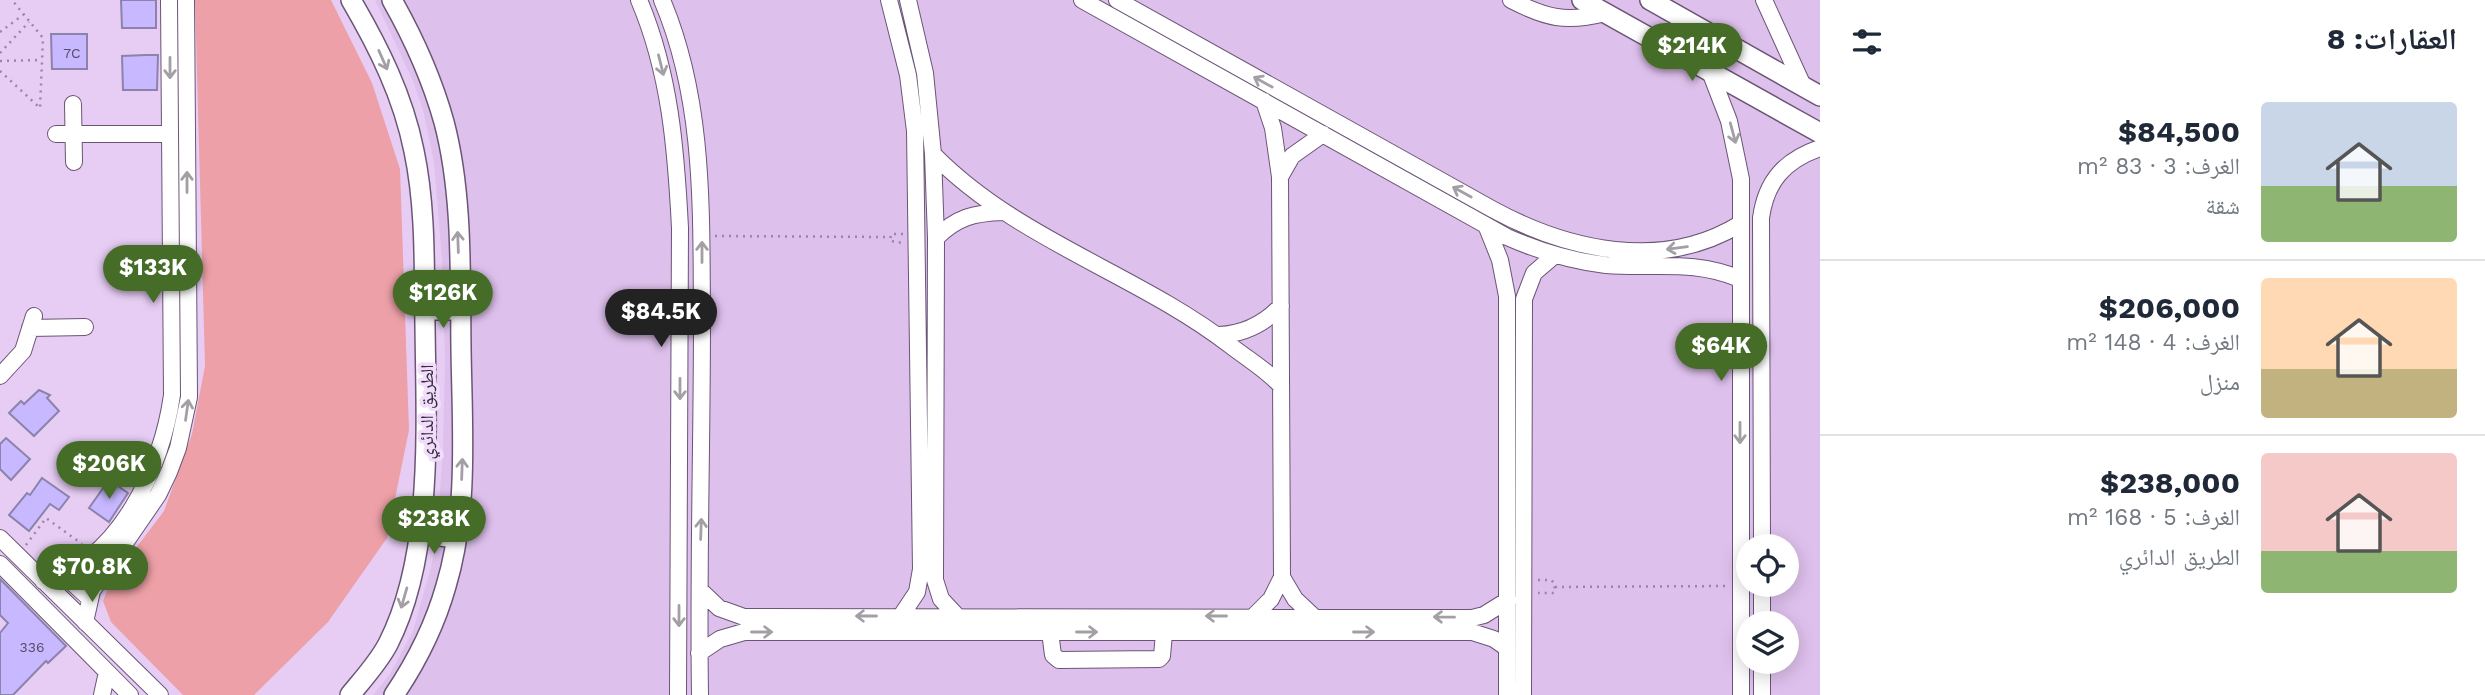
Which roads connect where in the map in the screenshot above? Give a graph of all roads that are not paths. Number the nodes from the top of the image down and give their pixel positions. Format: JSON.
{"nodes":[{"id":1,"x":169,"y":0,"type":"edge"},
{"id":2,"x":186,"y":0,"type":"edge"},
{"id":3,"x":351,"y":0,"type":"edge"},
{"id":4,"x":392,"y":0,"type":"edge"},
{"id":5,"x":639,"y":0,"type":"edge"},
{"id":6,"x":662,"y":0,"type":"edge"},
{"id":7,"x":889,"y":0,"type":"edge"},
{"id":8,"x":908,"y":0,"type":"edge"},
{"id":9,"x":1082,"y":0,"type":"edge"},
{"id":10,"x":1117,"y":0,"type":"edge"},
{"id":11,"x":1511,"y":0,"type":"edge"},
{"id":12,"x":1582,"y":0,"type":"edge"},
{"id":13,"x":1764,"y":0,"type":"edge"},
{"id":14,"x":1664,"y":2,"type":"edge"},
{"id":15,"x":1605,"y":13,"type":"junction"},
{"id":16,"x":1709,"y":69,"type":"junction"},
{"id":17,"x":1812,"y":92,"type":"edge"},
{"id":18,"x":1264,"y":101,"type":"junction"},
{"id":19,"x":73,"y":104,"type":"dead end"},
{"id":20,"x":1820,"y":133,"type":"edge"},
{"id":21,"x":56,"y":134,"type":"dead end"},
{"id":22,"x":73,"y":134,"type":"junction"},
{"id":23,"x":170,"y":134,"type":"junction"},
{"id":24,"x":1323,"y":134,"type":"junction"},
{"id":25,"x":1820,"y":148,"type":"edge"},
{"id":26,"x":933,"y":154,"type":"junction"},
{"id":27,"x":74,"y":162,"type":"dead end"},
{"id":28,"x":1280,"y":177,"type":"junction"},
{"id":29,"x":1003,"y":212,"type":"junction"},
{"id":30,"x":1740,"y":224,"type":"junction"},
{"id":31,"x":1486,"y":225,"type":"junction"},
{"id":32,"x":936,"y":238,"type":"junction"},
{"id":33,"x":1555,"y":255,"type":"junction"},
{"id":34,"x":1740,"y":279,"type":"junction"},
{"id":35,"x":1281,"y":306,"type":"junction"},
{"id":36,"x":425,"y":310,"type":"junction"},
{"id":37,"x":461,"y":310,"type":"junction"},
{"id":38,"x":85,"y":327,"type":"dead end"},
{"id":39,"x":1219,"y":335,"type":"junction"},
{"id":40,"x":0,"y":376,"type":"edge"},
{"id":41,"x":1762,"y":378,"type":"junction"},
{"id":42,"x":1740,"y":379,"type":"junction"},
{"id":43,"x":1281,"y":386,"type":"junction"},
{"id":44,"x":1516,"y":446,"type":"junction"},
{"id":45,"x":680,"y":489,"type":"junction"},
{"id":46,"x":702,"y":489,"type":"junction"},
{"id":47,"x":1516,"y":494,"type":"junction"},
{"id":48,"x":419,"y":533,"type":"junction"},
{"id":49,"x":1743,"y":534,"type":"edge"},
{"id":50,"x":1762,"y":534,"type":"edge"},
{"id":51,"x":0,"y":538,"type":"edge"},
{"id":52,"x":455,"y":538,"type":"junction"},
{"id":53,"x":0,"y":564,"type":"edge"},
{"id":54,"x":64,"y":575,"type":"junction"},
{"id":55,"x":1282,"y":577,"type":"junction"},
{"id":56,"x":43,"y":581,"type":"junction"},
{"id":57,"x":700,"y":590,"type":"junction"},
{"id":58,"x":89,"y":598,"type":"junction"},
{"id":59,"x":1508,"y":600,"type":"junction"},
{"id":60,"x":956,"y":615,"type":"junction"},
{"id":61,"x":1254,"y":615,"type":"junction"},
{"id":62,"x":901,"y":616,"type":"junction"},
{"id":63,"x":85,"y":622,"type":"junction"},
{"id":64,"x":1317,"y":622,"type":"junction"},
{"id":65,"x":992,"y":623,"type":"junction"},
{"id":66,"x":1050,"y":632,"type":"junction"},
{"id":67,"x":1164,"y":633,"type":"junction"},
{"id":68,"x":1507,"y":648,"type":"junction"},
{"id":69,"x":699,"y":653,"type":"junction"},
{"id":70,"x":107,"y":672,"type":"junction"},
{"id":71,"x":1741,"y":674,"type":"edge"},
{"id":72,"x":1762,"y":674,"type":"edge"},
{"id":73,"x":102,"y":695,"type":"edge"},
{"id":74,"x":130,"y":695,"type":"edge"},
{"id":75,"x":160,"y":695,"type":"edge"},
{"id":76,"x":350,"y":695,"type":"edge"},
{"id":77,"x":394,"y":695,"type":"edge"},
{"id":78,"x":678,"y":695,"type":"edge"},
{"id":79,"x":700,"y":695,"type":"edge"},
{"id":80,"x":1507,"y":695,"type":"edge"},
{"id":81,"x":1523,"y":695,"type":"edge"},
{"id":82,"x":1741,"y":695,"type":"edge"},
{"id":83,"x":1762,"y":695,"type":"edge"}],
"edges":[{"from":1,"to":23,"type":"street","one_way":true},
{"from":58,"to":2,"type":"street","one_way":true},
{"from":3,"to":36,"type":"main road","name":"الطريق الدائري","one_way":true},
{"from":37,"to":4,"type":"main road","name":"الطريق الدائري","one_way":true},
{"from":5,"to":45,"type":"street","one_way":true},
{"from":46,"to":6,"type":"street","one_way":true},
{"from":7,"to":62,"type":"street"},
{"from":8,"to":26,"type":"street"},
{"from":9,"to":18,"type":"street"},
{"from":30,"to":10,"type":"street","one_way":true},
{"from":11,"to":15,"type":"street"},
{"from":12,"to":15,"type":"main road"},
{"from":13,"to":17,"type":"street"},
{"from":14,"to":17,"type":"main road"},
{"from":15,"to":16,"type":"main road"},
{"from":16,"to":20,"type":"main road"},
{"from":16,"to":30,"type":"street","one_way":true},
{"from":18,"to":24,"type":"street"},
{"from":18,"to":28,"type":"street"},
{"from":19,"to":22,"type":"street"},
{"from":21,"to":22,"type":"street"},
{"from":22,"to":23,"type":"street"},
{"from":22,"to":27,"type":"street"},
{"from":23,"to":54,"type":"street"},
{"from":24,"to":28,"type":"street"},
{"from":24,"to":31,"type":"street"},
{"from":25,"to":41,"type":"street"},
{"from":26,"to":29,"type":"street"},
{"from":26,"to":32,"type":"street"},
{"from":28,"to":35,"type":"street"},
{"from":29,"to":32,"type":"street"},
{"from":29,"to":39,"type":"street"},
{"from":30,"to":34,"type":"street"},
{"from":31,"to":33,"type":"street"},
{"from":31,"to":44,"type":"street"},
{"from":32,"to":60,"type":"street"},
{"from":33,"to":34,"type":"street"},
{"from":33,"to":44,"type":"street"},
{"from":34,"to":42,"type":"street"},
{"from":35,"to":39,"type":"street"},
{"from":35,"to":43,"type":"street"},
{"from":36,"to":37,"type":"main road"},
{"from":36,"to":48,"type":"main road","name":"الطريق الدائري"},
{"from":52,"to":37,"type":"main road","name":"الطريق الدائري","one_way":true},
{"from":38,"to":40,"type":"street"},
{"from":39,"to":43,"type":"street"},
{"from":41,"to":42,"type":"street"},
{"from":41,"to":50,"type":"street"},
{"from":42,"to":49,"type":"street","one_way":true},
{"from":43,"to":55,"type":"street"},
{"from":44,"to":47,"type":"street"},
{"from":45,"to":46,"type":"street"},
{"from":45,"to":78,"type":"street","one_way":true},
{"from":57,"to":46,"type":"street","one_way":true},
{"from":47,"to":59,"type":"street"},
{"from":47,"to":81,"type":"street"},
{"from":48,"to":52,"type":"main road"},
{"from":48,"to":76,"type":"main road","name":"الطريق الدائري","one_way":true},
{"from":51,"to":56,"type":"street"},
{"from":52,"to":77,"type":"main road","name":"الطريق الدائري"},
{"from":53,"to":70,"type":"street"},
{"from":54,"to":56,"type":"street"},
{"from":54,"to":58,"type":"street"},
{"from":55,"to":61,"type":"street"},
{"from":55,"to":64,"type":"street"},
{"from":56,"to":63,"type":"street"},
{"from":62,"to":57,"type":"street","one_way":true},
{"from":57,"to":69,"type":"street"},
{"from":58,"to":63,"type":"street"},
{"from":59,"to":64,"type":"street","one_way":true},
{"from":59,"to":68,"type":"street"},
{"from":60,"to":62,"type":"street"},
{"from":60,"to":65,"type":"street"},
{"from":61,"to":64,"type":"street"},
{"from":61,"to":65,"type":"street","one_way":true},
{"from":63,"to":75,"type":"street"},
{"from":64,"to":67,"type":"street"},
{"from":64,"to":68,"type":"street","one_way":true},
{"from":65,"to":66,"type":"street"},
{"from":69,"to":65,"type":"street","one_way":true},
{"from":66,"to":67,"type":"street","one_way":true},
{"from":66,"to":67,"type":"street"},
{"from":68,"to":80,"type":"street"},
{"from":69,"to":79,"type":"street"},
{"from":70,"to":73,"type":"street"},
{"from":70,"to":74,"type":"street"},
{"from":71,"to":82,"type":"street"},
{"from":72,"to":83,"type":"street"}]}
